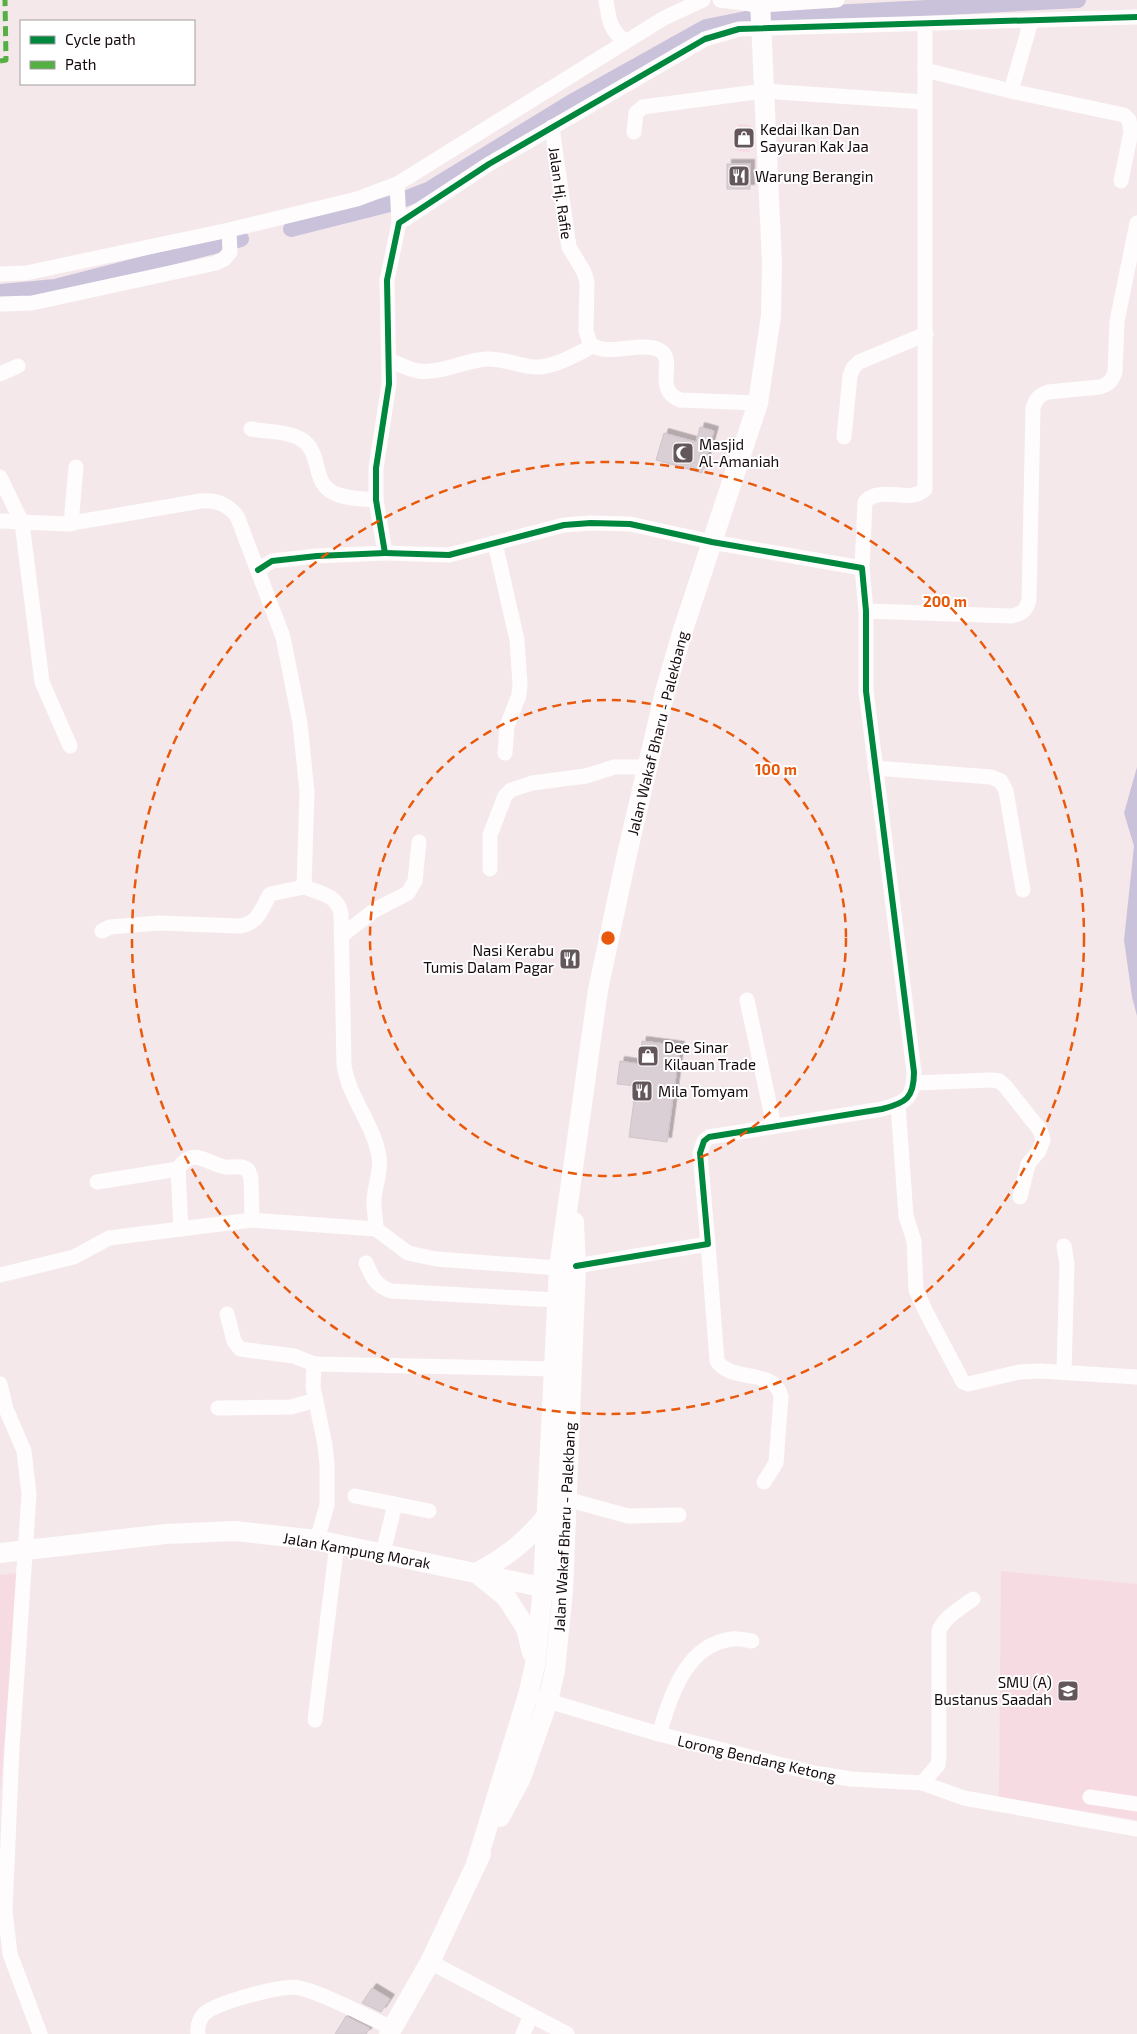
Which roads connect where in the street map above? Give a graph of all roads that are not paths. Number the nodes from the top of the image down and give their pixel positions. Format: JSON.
{"nodes":[{"id":1,"x":606,"y":0,"type":"edge"},
{"id":2,"x":702,"y":0,"type":"edge"},
{"id":3,"x":720,"y":0,"type":"edge"},
{"id":4,"x":837,"y":0,"type":"edge"},
{"id":5,"x":760,"y":2,"type":"edge"},
{"id":6,"x":1137,"y":18,"type":"edge"},
{"id":7,"x":1031,"y":21,"type":"junction"},
{"id":8,"x":925,"y":24,"type":"junction"},
{"id":9,"x":760,"y":29,"type":"junction"},
{"id":10,"x":625,"y":42,"type":"junction"},
{"id":11,"x":925,"y":70,"type":"junction"},
{"id":12,"x":764,"y":91,"type":"junction"},
{"id":13,"x":1012,"y":91,"type":"junction"},
{"id":14,"x":925,"y":102,"type":"junction"},
{"id":15,"x":552,"y":127,"type":"junction"},
{"id":16,"x":634,"y":132,"type":"dead end"},
{"id":17,"x":1121,"y":181,"type":"dead end"},
{"id":18,"x":397,"y":188,"type":"junction"},
{"id":19,"x":399,"y":223,"type":"junction"},
{"id":20,"x":1137,"y":223,"type":"edge"},
{"id":21,"x":229,"y":230,"type":"junction"},
{"id":22,"x":0,"y":274,"type":"edge"},
{"id":23,"x":0,"y":304,"type":"edge"},
{"id":24,"x":926,"y":334,"type":"junction"},
{"id":25,"x":593,"y":346,"type":"junction"},
{"id":26,"x":388,"y":360,"type":"junction"},
{"id":27,"x":18,"y":366,"type":"dead end"},
{"id":28,"x":0,"y":374,"type":"edge"},
{"id":29,"x":758,"y":403,"type":"junction"},
{"id":30,"x":251,"y":429,"type":"dead end"},
{"id":31,"x":844,"y":437,"type":"dead end"},
{"id":32,"x":76,"y":467,"type":"dead end"},
{"id":33,"x":0,"y":477,"type":"edge"},
{"id":34,"x":376,"y":500,"type":"junction"},
{"id":35,"x":0,"y":521,"type":"edge"},
{"id":36,"x":22,"y":523,"type":"junction"},
{"id":37,"x":71,"y":524,"type":"junction"},
{"id":38,"x":712,"y":542,"type":"junction"},
{"id":39,"x":495,"y":543,"type":"junction"},
{"id":40,"x":384,"y":553,"type":"junction"},
{"id":41,"x":862,"y":568,"type":"junction"},
{"id":42,"x":258,"y":570,"type":"junction"},
{"id":43,"x":866,"y":611,"type":"junction"},
{"id":44,"x":70,"y":746,"type":"dead end"},
{"id":45,"x":505,"y":753,"type":"dead end"},
{"id":46,"x":648,"y":767,"type":"junction"},
{"id":47,"x":875,"y":768,"type":"junction"},
{"id":48,"x":419,"y":842,"type":"dead end"},
{"id":49,"x":490,"y":870,"type":"dead end"},
{"id":50,"x":304,"y":887,"type":"junction"},
{"id":51,"x":1022,"y":890,"type":"dead end"},
{"id":52,"x":102,"y":931,"type":"dead end"},
{"id":53,"x":341,"y":936,"type":"junction"},
{"id":54,"x":747,"y":1000,"type":"dead end"},
{"id":55,"x":914,"y":1083,"type":"junction"},
{"id":56,"x":898,"y":1104,"type":"junction"},
{"id":57,"x":774,"y":1126,"type":"junction"},
{"id":58,"x":178,"y":1169,"type":"junction"},
{"id":59,"x":97,"y":1182,"type":"dead end"},
{"id":60,"x":1020,"y":1197,"type":"dead end"},
{"id":61,"x":252,"y":1220,"type":"junction"},
{"id":62,"x":181,"y":1229,"type":"junction"},
{"id":63,"x":376,"y":1229,"type":"junction"},
{"id":64,"x":708,"y":1244,"type":"junction"},
{"id":65,"x":1064,"y":1246,"type":"dead end"},
{"id":66,"x":366,"y":1263,"type":"dead end"},
{"id":67,"x":567,"y":1267,"type":"junction"},
{"id":68,"x":0,"y":1275,"type":"edge"},
{"id":69,"x":556,"y":1300,"type":"junction"},
{"id":70,"x":227,"y":1314,"type":"dead end"},
{"id":71,"x":314,"y":1364,"type":"junction"},
{"id":72,"x":554,"y":1369,"type":"junction"},
{"id":73,"x":1064,"y":1371,"type":"junction"},
{"id":74,"x":1137,"y":1377,"type":"edge"},
{"id":75,"x":0,"y":1384,"type":"edge"},
{"id":76,"x":316,"y":1400,"type":"junction"},
{"id":77,"x":218,"y":1408,"type":"dead end"},
{"id":78,"x":764,"y":1482,"type":"dead end"},
{"id":79,"x":355,"y":1496,"type":"dead end"},
{"id":80,"x":566,"y":1499,"type":"junction"},
{"id":81,"x":395,"y":1504,"type":"junction"},
{"id":82,"x":428,"y":1511,"type":"dead end"},
{"id":83,"x":679,"y":1515,"type":"dead end"},
{"id":84,"x":547,"y":1516,"type":"junction"},
{"id":85,"x":317,"y":1540,"type":"junction"},
{"id":86,"x":337,"y":1544,"type":"junction"},
{"id":87,"x":24,"y":1550,"type":"junction"},
{"id":88,"x":0,"y":1553,"type":"edge"},
{"id":89,"x":383,"y":1553,"type":"junction"},
{"id":90,"x":476,"y":1573,"type":"junction"},
{"id":91,"x":543,"y":1587,"type":"junction"},
{"id":92,"x":563,"y":1591,"type":"junction"},
{"id":93,"x":972,"y":1599,"type":"dead end"},
{"id":94,"x":752,"y":1641,"type":"dead end"},
{"id":95,"x":535,"y":1665,"type":"junction"},
{"id":96,"x":528,"y":1695,"type":"junction"},
{"id":97,"x":548,"y":1701,"type":"junction"},
{"id":98,"x":315,"y":1720,"type":"dead end"},
{"id":99,"x":658,"y":1734,"type":"junction"},
{"id":100,"x":6,"y":1750,"type":"edge"},
{"id":101,"x":922,"y":1784,"type":"junction"},
{"id":102,"x":1090,"y":1797,"type":"dead end"},
{"id":103,"x":1137,"y":1804,"type":"edge"},
{"id":104,"x":1137,"y":1829,"type":"edge"},
{"id":105,"x":476,"y":1864,"type":"junction"},
{"id":106,"x":430,"y":1962,"type":"junction"},
{"id":107,"x":531,"y":2015,"type":"junction"},
{"id":108,"x":390,"y":2031,"type":"edge"},
{"id":109,"x":40,"y":2034,"type":"edge"},
{"id":110,"x":198,"y":2034,"type":"edge"},
{"id":111,"x":523,"y":2034,"type":"edge"},
{"id":112,"x":567,"y":2034,"type":"edge"}],
"edges":[{"from":1,"to":10,"type":"street"},
{"from":2,"to":10,"type":"street"},
{"from":3,"to":5,"type":"street"},
{"from":4,"to":5,"type":"street"},
{"from":5,"to":9,"type":"main road","name":"Jalan Wakaf Bharu - Palekbang"},
{"from":6,"to":7,"type":"street"},
{"from":7,"to":8,"type":"street"},
{"from":7,"to":13,"type":"street"},
{"from":8,"to":9,"type":"street"},
{"from":8,"to":11,"type":"street"},
{"from":9,"to":12,"type":"main road","name":"Jalan Wakaf Bharu - Palekbang"},
{"from":9,"to":15,"type":"street"},
{"from":10,"to":18,"type":"street"},
{"from":11,"to":13,"type":"street"},
{"from":11,"to":14,"type":"street"},
{"from":12,"to":14,"type":"street"},
{"from":12,"to":16,"type":"street"},
{"from":12,"to":29,"type":"main road","name":"Jalan Wakaf Bharu - Palekbang"},
{"from":13,"to":17,"type":"street"},
{"from":14,"to":24,"type":"street"},
{"from":15,"to":19,"type":"street"},
{"from":15,"to":25,"type":"street","name":"Jalan Hj. Rafie"},
{"from":18,"to":19,"type":"street"},
{"from":18,"to":21,"type":"street"},
{"from":19,"to":26,"type":"street"},
{"from":20,"to":43,"type":"street"},
{"from":21,"to":22,"type":"street"},
{"from":21,"to":23,"type":"street"},
{"from":24,"to":31,"type":"street"},
{"from":24,"to":41,"type":"street"},
{"from":25,"to":26,"type":"street"},
{"from":25,"to":29,"type":"street"},
{"from":26,"to":34,"type":"street"},
{"from":27,"to":28,"type":"street"},
{"from":29,"to":38,"type":"main road","name":"Jalan Wakaf Bharu - Palekbang"},
{"from":30,"to":34,"type":"street"},
{"from":32,"to":37,"type":"street"},
{"from":33,"to":36,"type":"street"},
{"from":34,"to":40,"type":"street"},
{"from":35,"to":36,"type":"street"},
{"from":36,"to":37,"type":"street"},
{"from":36,"to":44,"type":"street"},
{"from":37,"to":42,"type":"street"},
{"from":38,"to":39,"type":"street"},
{"from":38,"to":41,"type":"street"},
{"from":38,"to":46,"type":"main road","name":"Jalan Wakaf Bharu - Palekbang"},
{"from":39,"to":40,"type":"street"},
{"from":39,"to":45,"type":"street"},
{"from":40,"to":42,"type":"street"},
{"from":41,"to":43,"type":"street"},
{"from":42,"to":50,"type":"street"},
{"from":43,"to":47,"type":"street"},
{"from":46,"to":49,"type":"street"},
{"from":46,"to":67,"type":"main road","name":"Jalan Wakaf Bharu - Palekbang"},
{"from":47,"to":51,"type":"street"},
{"from":47,"to":55,"type":"street"},
{"from":48,"to":53,"type":"street"},
{"from":50,"to":52,"type":"street"},
{"from":50,"to":53,"type":"street"},
{"from":53,"to":63,"type":"street"},
{"from":54,"to":57,"type":"street"},
{"from":55,"to":56,"type":"street"},
{"from":55,"to":60,"type":"street"},
{"from":56,"to":57,"type":"street"},
{"from":56,"to":73,"type":"street"},
{"from":57,"to":64,"type":"street"},
{"from":58,"to":59,"type":"street"},
{"from":58,"to":61,"type":"street"},
{"from":58,"to":62,"type":"street"},
{"from":61,"to":62,"type":"street"},
{"from":61,"to":63,"type":"street"},
{"from":62,"to":68,"type":"street"},
{"from":63,"to":67,"type":"street"},
{"from":64,"to":67,"type":"street"},
{"from":64,"to":78,"type":"street"},
{"from":65,"to":73,"type":"street"},
{"from":66,"to":69,"type":"street"},
{"from":67,"to":69,"type":"main road","name":"Jalan Wakaf Bharu - Palekbang"},
{"from":67,"to":80,"type":"main road","name":"Jalan Wakaf Bharu - Palekbang"},
{"from":69,"to":72,"type":"main road","name":"Jalan Wakaf Bharu - Palekbang"},
{"from":70,"to":71,"type":"street"},
{"from":71,"to":72,"type":"street"},
{"from":71,"to":76,"type":"street"},
{"from":72,"to":84,"type":"main road","name":"Jalan Wakaf Bharu - Palekbang"},
{"from":73,"to":74,"type":"street"},
{"from":75,"to":87,"type":"street"},
{"from":76,"to":77,"type":"street"},
{"from":76,"to":85,"type":"street"},
{"from":79,"to":81,"type":"street"},
{"from":80,"to":83,"type":"street"},
{"from":80,"to":92,"type":"main road","name":"Jalan Wakaf Bharu - Palekbang"},
{"from":81,"to":82,"type":"street"},
{"from":81,"to":89,"type":"street"},
{"from":84,"to":90,"type":"main road"},
{"from":84,"to":91,"type":"main road","name":"Jalan Wakaf Bharu - Palekbang"},
{"from":85,"to":86,"type":"main road","name":"Jalan Kampung Morak"},
{"from":85,"to":87,"type":"main road","name":"Jalan Kampung Morak"},
{"from":86,"to":89,"type":"main road","name":"Jalan Kampung Morak"},
{"from":86,"to":98,"type":"street"},
{"from":87,"to":88,"type":"main road","name":"Jalan Kampung Morak"},
{"from":87,"to":100,"type":"street"},
{"from":89,"to":90,"type":"main road","name":"Jalan Kampung Morak"},
{"from":90,"to":91,"type":"main road","name":"Jalan Kampung Morak"},
{"from":90,"to":95,"type":"main road"},
{"from":91,"to":92,"type":"main road","name":"Jalan Kampung Morak"},
{"from":91,"to":95,"type":"main road","name":"Jalan Wakaf Bharu - Palekbang"},
{"from":92,"to":97,"type":"main road","name":"Jalan Wakaf Bharu - Palekbang"},
{"from":93,"to":101,"type":"street"},
{"from":94,"to":99,"type":"street"},
{"from":95,"to":96,"type":"main road","name":"Jalan Wakaf Bharu - Palekbang"},
{"from":96,"to":97,"type":"street","name":"Lorong Bendang Ketong"},
{"from":96,"to":105,"type":"main road","name":"Jalan Wakaf Bharu - Palekbang"},
{"from":97,"to":99,"type":"street","name":"Lorong Bendang Ketong"},
{"from":97,"to":105,"type":"main road","name":"Jalan Wakaf Bharu - Palekbang"},
{"from":99,"to":101,"type":"street","name":"Lorong Bendang Ketong"},
{"from":100,"to":109,"type":"street"},
{"from":101,"to":104,"type":"street","name":"Lorong Bendang Ketong"},
{"from":102,"to":103,"type":"street"},
{"from":105,"to":106,"type":"main road","name":"Jalan Wakaf Bharu - Palekbang"},
{"from":106,"to":107,"type":"street"},
{"from":106,"to":108,"type":"main road","name":"Jalan Wakaf Bharu - Palekbang"},
{"from":107,"to":111,"type":"street"},
{"from":107,"to":112,"type":"street"},
{"from":108,"to":110,"type":"street"}]}
